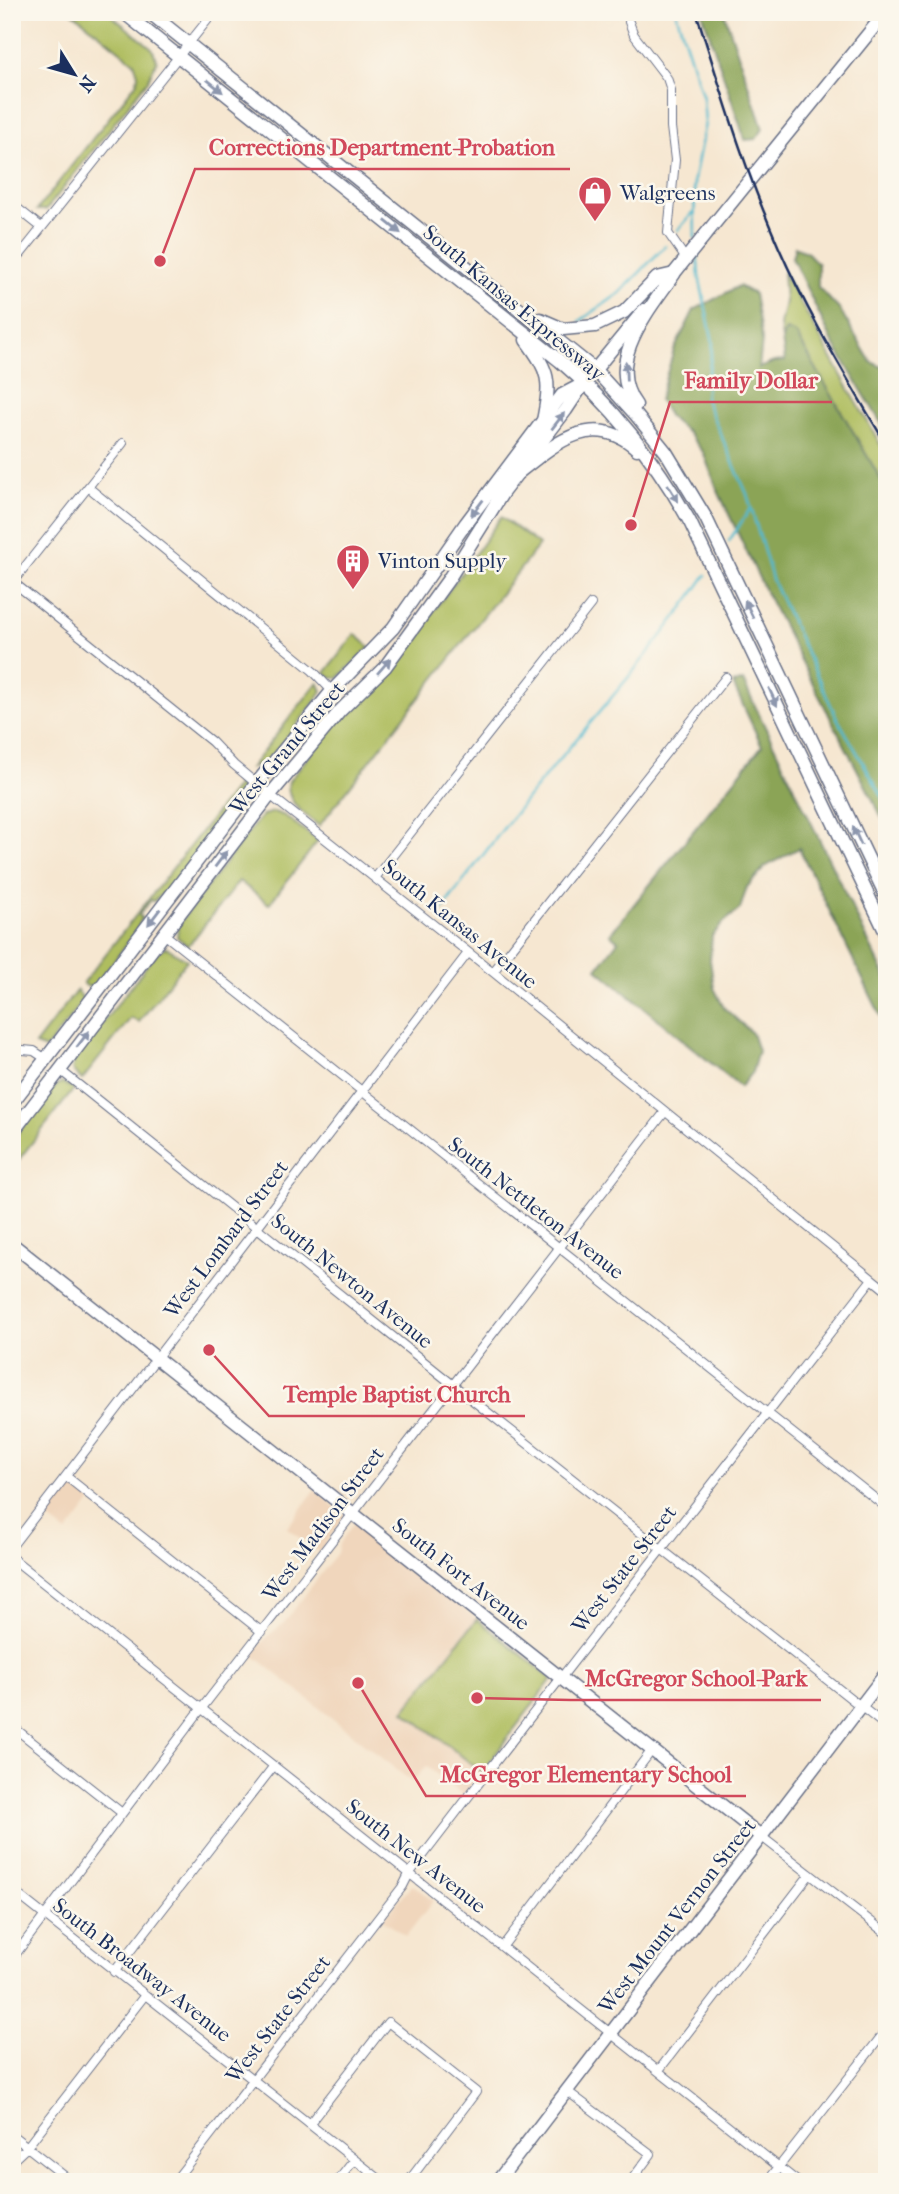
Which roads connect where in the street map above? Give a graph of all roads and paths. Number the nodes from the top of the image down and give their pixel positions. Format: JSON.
{"nodes":[{"id":1,"x":123,"y":12,"type":"edge"},
{"id":2,"x":149,"y":12,"type":"edge"},
{"id":3,"x":214,"y":12,"type":"edge"},
{"id":4,"x":886,"y":12,"type":"edge"},
{"id":5,"x":629,"y":22,"type":"dead end"},
{"id":6,"x":188,"y":44,"type":"junction"},
{"id":7,"x":178,"y":57,"type":"junction"},
{"id":8,"x":12,"y":204,"type":"edge"},
{"id":9,"x":41,"y":228,"type":"junction"},
{"id":10,"x":687,"y":257,"type":"junction"},
{"id":11,"x":12,"y":265,"type":"edge"},
{"id":12,"x":674,"y":274,"type":"junction"},
{"id":13,"x":518,"y":307,"type":"junction"},
{"id":14,"x":513,"y":323,"type":"junction"},
{"id":15,"x":595,"y":370,"type":"junction"},
{"id":16,"x":584,"y":383,"type":"junction"},
{"id":17,"x":543,"y":421,"type":"junction"},
{"id":18,"x":123,"y":443,"type":"dead end"},
{"id":19,"x":666,"y":452,"type":"junction"},
{"id":20,"x":657,"y":470,"type":"junction"},
{"id":21,"x":518,"y":473,"type":"junction"},
{"id":22,"x":88,"y":487,"type":"junction"},
{"id":23,"x":13,"y":583,"type":"edge"},
{"id":24,"x":591,"y":604,"type":"dead end"},
{"id":25,"x":726,"y":677,"type":"dead end"},
{"id":26,"x":332,"y":691,"type":"junction"},
{"id":27,"x":256,"y":784,"type":"junction"},
{"id":28,"x":270,"y":795,"type":"junction"},
{"id":29,"x":375,"y":878,"type":"junction"},
{"id":30,"x":887,"y":898,"type":"edge"},
{"id":31,"x":164,"y":934,"type":"junction"},
{"id":32,"x":887,"y":935,"type":"edge"},
{"id":33,"x":468,"y":953,"type":"junction"},
{"id":34,"x":493,"y":972,"type":"junction"},
{"id":35,"x":12,"y":1049,"type":"edge"},
{"id":36,"x":46,"y":1059,"type":"junction"},
{"id":37,"x":60,"y":1070,"type":"junction"},
{"id":38,"x":361,"y":1091,"type":"junction"},
{"id":39,"x":12,"y":1103,"type":"edge"},
{"id":40,"x":664,"y":1113,"type":"junction"},
{"id":41,"x":12,"y":1133,"type":"edge"},
{"id":42,"x":257,"y":1227,"type":"junction"},
{"id":43,"x":12,"y":1244,"type":"edge"},
{"id":44,"x":559,"y":1248,"type":"junction"},
{"id":45,"x":872,"y":1279,"type":"junction"},
{"id":46,"x":887,"y":1291,"type":"edge"},
{"id":47,"x":158,"y":1357,"type":"junction"},
{"id":48,"x":452,"y":1384,"type":"junction"},
{"id":49,"x":768,"y":1413,"type":"junction"},
{"id":50,"x":67,"y":1477,"type":"junction"},
{"id":51,"x":887,"y":1508,"type":"edge"},
{"id":52,"x":353,"y":1513,"type":"junction"},
{"id":53,"x":12,"y":1546,"type":"edge"},
{"id":54,"x":662,"y":1548,"type":"junction"},
{"id":55,"x":12,"y":1558,"type":"edge"},
{"id":56,"x":262,"y":1632,"type":"junction"},
{"id":57,"x":887,"y":1672,"type":"edge"},
{"id":58,"x":562,"y":1678,"type":"junction"},
{"id":59,"x":860,"y":1706,"type":"junction"},
{"id":60,"x":202,"y":1710,"type":"junction"},
{"id":61,"x":12,"y":1726,"type":"edge"},
{"id":62,"x":887,"y":1727,"type":"edge"},
{"id":63,"x":652,"y":1750,"type":"junction"},
{"id":64,"x":273,"y":1767,"type":"junction"},
{"id":65,"x":122,"y":1813,"type":"junction"},
{"id":66,"x":762,"y":1837,"type":"junction"},
{"id":67,"x":409,"y":1874,"type":"junction"},
{"id":68,"x":810,"y":1874,"type":"junction"},
{"id":69,"x":12,"y":1890,"type":"edge"},
{"id":70,"x":45,"y":1916,"type":"junction"},
{"id":71,"x":887,"y":1934,"type":"edge"},
{"id":72,"x":503,"y":1946,"type":"junction"},
{"id":73,"x":12,"y":1959,"type":"edge"},
{"id":74,"x":114,"y":1972,"type":"junction"},
{"id":75,"x":145,"y":1995,"type":"junction"},
{"id":76,"x":887,"y":2029,"type":"edge"},
{"id":77,"x":611,"y":2034,"type":"junction"},
{"id":78,"x":659,"y":2070,"type":"junction"},
{"id":79,"x":253,"y":2080,"type":"junction"},
{"id":80,"x":566,"y":2091,"type":"junction"},
{"id":81,"x":310,"y":2123,"type":"junction"},
{"id":82,"x":12,"y":2135,"type":"edge"},
{"id":83,"x":27,"y":2147,"type":"junction"},
{"id":84,"x":354,"y":2160,"type":"junction"},
{"id":85,"x":12,"y":2161,"type":"edge"},
{"id":86,"x":779,"y":2167,"type":"junction"},
{"id":87,"x":72,"y":2182,"type":"edge"},
{"id":88,"x":174,"y":2182,"type":"edge"},
{"id":89,"x":337,"y":2182,"type":"edge"},
{"id":90,"x":383,"y":2182,"type":"edge"},
{"id":91,"x":408,"y":2182,"type":"edge"},
{"id":92,"x":497,"y":2182,"type":"edge"},
{"id":93,"x":630,"y":2182,"type":"edge"},
{"id":94,"x":767,"y":2182,"type":"edge"},
{"id":95,"x":798,"y":2182,"type":"edge"}],
"edges":[{"from":1,"to":7,"type":"main road","name":"South Kansas Expressway"},
{"from":2,"to":6,"type":"main road","name":"South Kansas Expressway"},
{"from":3,"to":6,"type":"street"},
{"from":4,"to":10,"type":"main road","name":"West Grand Street"},
{"from":5,"to":10,"type":"street"},
{"from":6,"to":7,"type":"street"},
{"from":6,"to":13,"type":"main road","name":"South Kansas Expressway"},
{"from":7,"to":9,"type":"street"},
{"from":7,"to":14,"type":"main road","name":"South Kansas Expressway","one_way":true},
{"from":8,"to":9,"type":"street"},
{"from":9,"to":11,"type":"street"},
{"from":10,"to":12,"type":"main road","name":"West Grand Street"},
{"from":12,"to":13,"type":"main road"},
{"from":12,"to":15,"type":"main road","name":"West Grand Street"},
{"from":19,"to":12,"type":"main road","one_way":true},
{"from":13,"to":15,"type":"main road","name":"South Kansas Expressway"},
{"from":14,"to":16,"type":"main road","name":"South Kansas Expressway"},
{"from":14,"to":17,"type":"main road"},
{"from":15,"to":16,"type":"main road","name":"West Grand Street"},
{"from":15,"to":19,"type":"main road","name":"South Kansas Expressway"},
{"from":16,"to":17,"type":"main road","name":"West Grand Street"},
{"from":16,"to":20,"type":"main road","name":"South Kansas Expressway"},
{"from":21,"to":16,"type":"main road","name":"West Grand Street","one_way":true},
{"from":17,"to":26,"type":"main road","name":"West Grand Street","one_way":true},
{"from":18,"to":22,"type":"street"},
{"from":30,"to":19,"type":"main road","name":"South Kansas Expressway","one_way":true},
{"from":20,"to":21,"type":"main road"},
{"from":20,"to":32,"type":"main road","name":"South Kansas Expressway","one_way":true},
{"from":28,"to":21,"type":"main road","name":"West Grand Street","one_way":true},
{"from":22,"to":23,"type":"street"},
{"from":22,"to":26,"type":"street"},
{"from":23,"to":27,"type":"street","name":"South Kansas Avenue"},
{"from":24,"to":29,"type":"street"},
{"from":25,"to":34,"type":"street"},
{"from":26,"to":27,"type":"main road","name":"West Grand Street"},
{"from":27,"to":28,"type":"street","name":"South Kansas Avenue"},
{"from":27,"to":36,"type":"main road","name":"West Grand Street","one_way":true},
{"from":28,"to":29,"type":"street","name":"South Kansas Avenue"},
{"from":31,"to":28,"type":"main road","name":"West Grand Street","one_way":true},
{"from":29,"to":33,"type":"street","name":"South Kansas Avenue"},
{"from":37,"to":31,"type":"main road","name":"West Grand Street","one_way":true},
{"from":31,"to":38,"type":"street","name":"South Nettleton Avenue"},
{"from":33,"to":34,"type":"street","name":"South Kansas Avenue"},
{"from":33,"to":38,"type":"street","name":"West Lombard Street"},
{"from":34,"to":40,"type":"street","name":"South Kansas Avenue"},
{"from":35,"to":36,"type":"street"},
{"from":36,"to":39,"type":"main road","name":"West Grand Street"},
{"from":37,"to":41,"type":"main road","name":"West Grand Street"},
{"from":37,"to":42,"type":"street","name":"South Newton Avenue"},
{"from":38,"to":42,"type":"street","name":"West Lombard Street"},
{"from":38,"to":44,"type":"street","name":"South Nettleton Avenue"},
{"from":40,"to":44,"type":"street","name":"West Madison Street"},
{"from":40,"to":45,"type":"street","name":"South Kansas Avenue"},
{"from":42,"to":47,"type":"street","name":"West Lombard Street"},
{"from":42,"to":48,"type":"street","name":"South Newton Avenue"},
{"from":43,"to":47,"type":"main road","name":"South Fort Avenue"},
{"from":44,"to":48,"type":"street","name":"West Madison Street"},
{"from":44,"to":49,"type":"street","name":"South Nettleton Avenue"},
{"from":45,"to":46,"type":"street","name":"South Kansas Avenue"},
{"from":45,"to":49,"type":"street","name":"West State Street"},
{"from":47,"to":50,"type":"street","name":"West Lombard Street"},
{"from":47,"to":52,"type":"main road","name":"South Fort Avenue"},
{"from":48,"to":52,"type":"street","name":"West Madison Street"},
{"from":48,"to":54,"type":"street","name":"South Newton Avenue"},
{"from":49,"to":51,"type":"street","name":"South Nettleton Avenue"},
{"from":49,"to":54,"type":"street","name":"West State Street"},
{"from":50,"to":53,"type":"street","name":"West Lombard Street"},
{"from":50,"to":56,"type":"street"},
{"from":52,"to":56,"type":"street","name":"West Madison Street"},
{"from":52,"to":58,"type":"main road","name":"South Fort Avenue"},
{"from":54,"to":58,"type":"street","name":"West State Street"},
{"from":54,"to":59,"type":"street","name":"South Newton Avenue"},
{"from":55,"to":60,"type":"street","name":"South New Avenue"},
{"from":56,"to":60,"type":"street","name":"West Madison Street"},
{"from":57,"to":59,"type":"main road","name":"West Mount Vernon Street"},
{"from":58,"to":63,"type":"main road","name":"South Fort Avenue"},
{"from":58,"to":67,"type":"street","name":"West State Street"},
{"from":59,"to":62,"type":"street","name":"South Newton Avenue"},
{"from":59,"to":66,"type":"main road","name":"West Mount Vernon Street"},
{"from":60,"to":64,"type":"street","name":"South New Avenue"},
{"from":60,"to":65,"type":"street","name":"West Madison Street"},
{"from":61,"to":65,"type":"street"},
{"from":63,"to":66,"type":"main road","name":"South Fort Avenue"},
{"from":63,"to":72,"type":"street"},
{"from":64,"to":67,"type":"street","name":"South New Avenue"},
{"from":64,"to":74,"type":"street"},
{"from":65,"to":70,"type":"street","name":"West Madison Street"},
{"from":66,"to":68,"type":"street","name":"South Fort Avenue"},
{"from":66,"to":77,"type":"main road","name":"West Mount Vernon Street"},
{"from":67,"to":72,"type":"street","name":"South New Avenue"},
{"from":67,"to":79,"type":"street","name":"West State Street"},
{"from":68,"to":71,"type":"street","name":"South Fort Avenue"},
{"from":68,"to":78,"type":"street"},
{"from":69,"to":70,"type":"street","name":"South Broadway Avenue"},
{"from":70,"to":73,"type":"street","name":"West Madison Street"},
{"from":70,"to":74,"type":"street","name":"South Broadway Avenue"},
{"from":72,"to":77,"type":"street","name":"South New Avenue"},
{"from":74,"to":75,"type":"street","name":"South Broadway Avenue"},
{"from":75,"to":79,"type":"street","name":"South Broadway Avenue"},
{"from":75,"to":83,"type":"street"},
{"from":76,"to":86,"type":"street"},
{"from":77,"to":78,"type":"street","name":"South New Avenue"},
{"from":77,"to":80,"type":"main road","name":"West Mount Vernon Street"},
{"from":78,"to":86,"type":"street","name":"South New Avenue"},
{"from":79,"to":81,"type":"street","name":"South Broadway Avenue"},
{"from":79,"to":88,"type":"street","name":"West State Street"},
{"from":80,"to":92,"type":"main road","name":"West Mount Vernon Street"},
{"from":80,"to":93,"type":"street"},
{"from":81,"to":84,"type":"street","name":"South Broadway Avenue"},
{"from":81,"to":91,"type":"street"},
{"from":82,"to":83,"type":"street"},
{"from":83,"to":85,"type":"street"},
{"from":83,"to":87,"type":"street"},
{"from":84,"to":89,"type":"street"},
{"from":84,"to":90,"type":"street","name":"South Broadway Avenue"},
{"from":86,"to":94,"type":"street"},
{"from":86,"to":95,"type":"street","name":"South New Avenue"}]}
